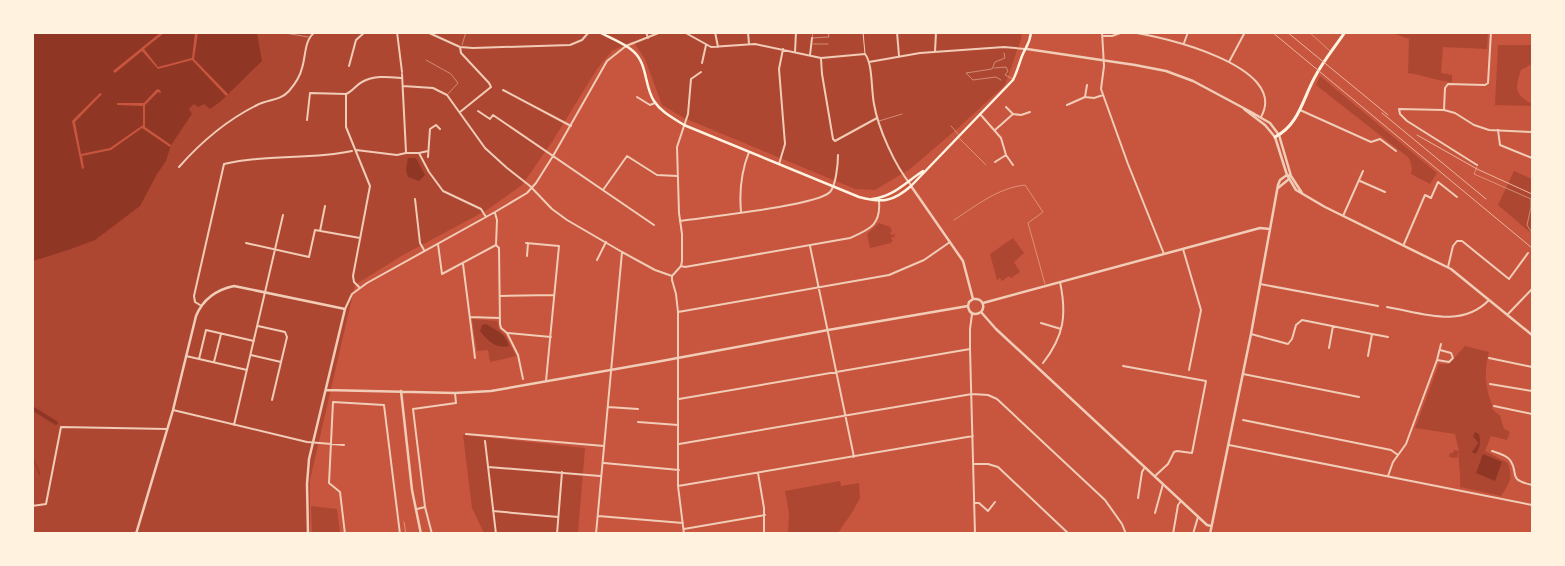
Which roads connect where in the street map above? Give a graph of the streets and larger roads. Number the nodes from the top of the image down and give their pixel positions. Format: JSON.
{"nodes":[{"id":1,"x":315,"y":32,"type":"edge"},
{"id":2,"x":365,"y":32,"type":"edge"},
{"id":3,"x":397,"y":32,"type":"edge"},
{"id":4,"x":427,"y":32,"type":"edge"},
{"id":5,"x":589,"y":32,"type":"edge"},
{"id":6,"x":646,"y":32,"type":"edge"},
{"id":7,"x":661,"y":32,"type":"edge"},
{"id":8,"x":684,"y":32,"type":"edge"},
{"id":9,"x":715,"y":32,"type":"edge"},
{"id":10,"x":748,"y":32,"type":"edge"},
{"id":11,"x":796,"y":32,"type":"edge"},
{"id":12,"x":863,"y":32,"type":"edge"},
{"id":13,"x":897,"y":32,"type":"edge"},
{"id":14,"x":936,"y":32,"type":"edge"},
{"id":15,"x":1031,"y":32,"type":"edge"},
{"id":16,"x":1102,"y":32,"type":"edge"},
{"id":17,"x":1123,"y":32,"type":"edge"},
{"id":18,"x":1130,"y":32,"type":"edge"},
{"id":19,"x":1188,"y":32,"type":"edge"},
{"id":20,"x":1245,"y":32,"type":"edge"},
{"id":21,"x":1345,"y":32,"type":"edge"},
{"id":22,"x":1491,"y":32,"type":"edge"},
{"id":23,"x":601,"y":33,"type":"edge"},
{"id":24,"x":1102,"y":36,"type":"junction"},
{"id":25,"x":648,"y":38,"type":"junction"},
{"id":26,"x":812,"y":38,"type":"road end"},
{"id":27,"x":1184,"y":43,"type":"junction"},
{"id":28,"x":749,"y":44,"type":"junction"},
{"id":29,"x":706,"y":45,"type":"junction"},
{"id":30,"x":626,"y":46,"type":"junction"},
{"id":31,"x":460,"y":47,"type":"junction"},
{"id":32,"x":718,"y":47,"type":"junction"},
{"id":33,"x":782,"y":49,"type":"junction"},
{"id":34,"x":1027,"y":49,"type":"junction"},
{"id":35,"x":795,"y":52,"type":"junction"},
{"id":36,"x":935,"y":52,"type":"junction"},
{"id":37,"x":865,"y":54,"type":"junction"},
{"id":38,"x":810,"y":56,"type":"junction"},
{"id":39,"x":900,"y":56,"type":"junction"},
{"id":40,"x":821,"y":58,"type":"junction"},
{"id":41,"x":1103,"y":60,"type":"junction"},
{"id":42,"x":869,"y":62,"type":"junction"},
{"id":43,"x":1229,"y":62,"type":"junction"},
{"id":44,"x":702,"y":63,"type":"dead end"},
{"id":45,"x":349,"y":66,"type":"dead end"},
{"id":46,"x":701,"y":72,"type":"dead end"},
{"id":47,"x":402,"y":78,"type":"junction"},
{"id":48,"x":1087,"y":85,"type":"dead end"},
{"id":49,"x":403,"y":86,"type":"junction"},
{"id":50,"x":503,"y":90,"type":"dead end"},
{"id":51,"x":346,"y":94,"type":"junction"},
{"id":52,"x":1103,"y":96,"type":"junction"},
{"id":53,"x":637,"y":97,"type":"dead end"},
{"id":54,"x":1084,"y":97,"type":"junction"},
{"id":55,"x":655,"y":103,"type":"junction"},
{"id":56,"x":1067,"y":104,"type":"dead end"},
{"id":57,"x":1006,"y":107,"type":"dead end"},
{"id":58,"x":1244,"y":109,"type":"junction"},
{"id":59,"x":1300,"y":110,"type":"junction"},
{"id":60,"x":1444,"y":110,"type":"junction"},
{"id":61,"x":478,"y":111,"type":"dead end"},
{"id":62,"x":460,"y":112,"type":"junction"},
{"id":63,"x":1030,"y":112,"type":"dead end"},
{"id":64,"x":980,"y":114,"type":"junction"},
{"id":65,"x":1013,"y":114,"type":"junction"},
{"id":66,"x":1261,"y":117,"type":"junction"},
{"id":67,"x":307,"y":120,"type":"dead end"},
{"id":68,"x":878,"y":120,"type":"junction"},
{"id":69,"x":684,"y":125,"type":"junction"},
{"id":70,"x":571,"y":126,"type":"junction"},
{"id":71,"x":440,"y":129,"type":"dead end"},
{"id":72,"x":995,"y":130,"type":"junction"},
{"id":73,"x":1498,"y":130,"type":"junction"},
{"id":74,"x":1532,"y":132,"type":"edge"},
{"id":75,"x":1277,"y":136,"type":"junction"},
{"id":76,"x":353,"y":151,"type":"junction"},
{"id":77,"x":428,"y":151,"type":"junction"},
{"id":78,"x":1396,"y":151,"type":"dead end"},
{"id":79,"x":406,"y":152,"type":"junction"},
{"id":80,"x":749,"y":152,"type":"junction"},
{"id":81,"x":419,"y":153,"type":"junction"},
{"id":82,"x":838,"y":155,"type":"dead end"},
{"id":83,"x":1006,"y":155,"type":"junction"},
{"id":84,"x":553,"y":156,"type":"junction"},
{"id":85,"x":428,"y":157,"type":"dead end"},
{"id":86,"x":1532,"y":158,"type":"edge"},
{"id":87,"x":995,"y":162,"type":"dead end"},
{"id":88,"x":779,"y":164,"type":"junction"},
{"id":89,"x":1012,"y":165,"type":"dead end"},
{"id":90,"x":1477,"y":166,"type":"road end"},
{"id":91,"x":178,"y":167,"type":"dead end"},
{"id":92,"x":929,"y":167,"type":"junction"},
{"id":93,"x":1363,"y":171,"type":"dead end"},
{"id":94,"x":1289,"y":175,"type":"junction"},
{"id":95,"x":678,"y":176,"type":"junction"},
{"id":96,"x":1289,"y":179,"type":"junction"},
{"id":97,"x":1359,"y":180,"type":"junction"},
{"id":98,"x":908,"y":182,"type":"junction"},
{"id":99,"x":833,"y":186,"type":"junction"},
{"id":100,"x":911,"y":186,"type":"junction"},
{"id":101,"x":532,"y":188,"type":"junction"},
{"id":102,"x":603,"y":190,"type":"junction"},
{"id":103,"x":1278,"y":190,"type":"junction"},
{"id":104,"x":1385,"y":192,"type":"dead end"},
{"id":105,"x":1303,"y":195,"type":"junction"},
{"id":106,"x":1457,"y":197,"type":"dead end"},
{"id":107,"x":415,"y":199,"type":"dead end"},
{"id":108,"x":868,"y":199,"type":"junction"},
{"id":109,"x":880,"y":201,"type":"junction"},
{"id":110,"x":325,"y":206,"type":"dead end"},
{"id":111,"x":495,"y":212,"type":"junction"},
{"id":112,"x":741,"y":212,"type":"junction"},
{"id":113,"x":283,"y":215,"type":"dead end"},
{"id":114,"x":1343,"y":216,"type":"junction"},
{"id":115,"x":486,"y":217,"type":"junction"},
{"id":116,"x":680,"y":222,"type":"junction"},
{"id":117,"x":654,"y":225,"type":"dead end"},
{"id":118,"x":1270,"y":229,"type":"junction"},
{"id":119,"x":320,"y":231,"type":"junction"},
{"id":120,"x":360,"y":238,"type":"junction"},
{"id":121,"x":606,"y":242,"type":"junction"},
{"id":122,"x":950,"y":242,"type":"junction"},
{"id":123,"x":246,"y":243,"type":"dead end"},
{"id":124,"x":438,"y":244,"type":"junction"},
{"id":125,"x":1404,"y":244,"type":"junction"},
{"id":126,"x":496,"y":245,"type":"junction"},
{"id":127,"x":810,"y":245,"type":"junction"},
{"id":128,"x":276,"y":249,"type":"junction"},
{"id":129,"x":1183,"y":249,"type":"junction"},
{"id":130,"x":424,"y":251,"type":"junction"},
{"id":131,"x":622,"y":252,"type":"junction"},
{"id":132,"x":1164,"y":254,"type":"junction"},
{"id":133,"x":1528,"y":254,"type":"dead end"},
{"id":134,"x":527,"y":256,"type":"dead end"},
{"id":135,"x":597,"y":260,"type":"dead end"},
{"id":136,"x":463,"y":264,"type":"junction"},
{"id":137,"x":681,"y":266,"type":"junction"},
{"id":138,"x":1448,"y":267,"type":"junction"},
{"id":139,"x":672,"y":276,"type":"junction"},
{"id":140,"x":1060,"y":282,"type":"junction"},
{"id":141,"x":1260,"y":284,"type":"junction"},
{"id":142,"x":819,"y":287,"type":"junction"},
{"id":143,"x":359,"y":288,"type":"junction"},
{"id":144,"x":1532,"y":289,"type":"edge"},
{"id":145,"x":266,"y":291,"type":"junction"},
{"id":146,"x":554,"y":294,"type":"junction"},
{"id":147,"x":500,"y":296,"type":"junction"},
{"id":148,"x":973,"y":299,"type":"junction"},
{"id":149,"x":1489,"y":299,"type":"junction"},
{"id":150,"x":983,"y":303,"type":"junction"},
{"id":151,"x":200,"y":306,"type":"junction"},
{"id":152,"x":968,"y":306,"type":"junction"},
{"id":153,"x":1378,"y":306,"type":"dead end"},
{"id":154,"x":1387,"y":307,"type":"dead end"},
{"id":155,"x":345,"y":309,"type":"junction"},
{"id":156,"x":678,"y":312,"type":"junction"},
{"id":157,"x":981,"y":312,"type":"junction"},
{"id":158,"x":972,"y":314,"type":"junction"},
{"id":159,"x":1508,"y":314,"type":"junction"},
{"id":160,"x":470,"y":317,"type":"junction"},
{"id":161,"x":500,"y":318,"type":"junction"},
{"id":162,"x":1041,"y":322,"type":"dead end"},
{"id":163,"x":258,"y":326,"type":"junction"},
{"id":164,"x":1333,"y":326,"type":"junction"},
{"id":165,"x":1061,"y":328,"type":"junction"},
{"id":166,"x":828,"y":330,"type":"junction"},
{"id":167,"x":507,"y":333,"type":"junction"},
{"id":168,"x":221,"y":334,"type":"junction"},
{"id":169,"x":1251,"y":334,"type":"junction"},
{"id":170,"x":1372,"y":334,"type":"junction"},
{"id":171,"x":1532,"y":335,"type":"edge"},
{"id":172,"x":550,"y":337,"type":"junction"},
{"id":173,"x":1388,"y":337,"type":"dead end"},
{"id":174,"x":254,"y":341,"type":"junction"},
{"id":175,"x":1441,"y":344,"type":"dead end"},
{"id":176,"x":1329,"y":348,"type":"dead end"},
{"id":177,"x":970,"y":349,"type":"junction"},
{"id":178,"x":1440,"y":350,"type":"junction"},
{"id":179,"x":251,"y":355,"type":"junction"},
{"id":180,"x":186,"y":356,"type":"junction"},
{"id":181,"x":1368,"y":356,"type":"dead end"},
{"id":182,"x":678,"y":357,"type":"junction"},
{"id":183,"x":475,"y":358,"type":"dead end"},
{"id":184,"x":1489,"y":358,"type":"dead end"},
{"id":185,"x":199,"y":359,"type":"junction"},
{"id":186,"x":1437,"y":360,"type":"junction"},
{"id":187,"x":214,"y":362,"type":"junction"},
{"id":188,"x":281,"y":362,"type":"junction"},
{"id":189,"x":1043,"y":363,"type":"dead end"},
{"id":190,"x":1123,"y":366,"type":"dead end"},
{"id":191,"x":1532,"y":367,"type":"edge"},
{"id":192,"x":247,"y":370,"type":"junction"},
{"id":193,"x":610,"y":370,"type":"junction"},
{"id":194,"x":1189,"y":370,"type":"dead end"},
{"id":195,"x":836,"y":372,"type":"junction"},
{"id":196,"x":1243,"y":374,"type":"junction"},
{"id":197,"x":523,"y":379,"type":"dead end"},
{"id":198,"x":546,"y":381,"type":"junction"},
{"id":199,"x":1490,"y":384,"type":"dead end"},
{"id":200,"x":326,"y":390,"type":"junction"},
{"id":201,"x":401,"y":391,"type":"junction"},
{"id":202,"x":1532,"y":391,"type":"edge"},
{"id":203,"x":455,"y":393,"type":"junction"},
{"id":204,"x":972,"y":394,"type":"junction"},
{"id":205,"x":1359,"y":397,"type":"dead end"},
{"id":206,"x":678,"y":399,"type":"junction"},
{"id":207,"x":272,"y":400,"type":"dead end"},
{"id":208,"x":1494,"y":406,"type":"dead end"},
{"id":209,"x":607,"y":407,"type":"junction"},
{"id":210,"x":638,"y":409,"type":"dead end"},
{"id":211,"x":173,"y":410,"type":"junction"},
{"id":212,"x":1532,"y":414,"type":"edge"},
{"id":213,"x":845,"y":415,"type":"junction"},
{"id":214,"x":1243,"y":420,"type":"dead end"},
{"id":215,"x":638,"y":422,"type":"dead end"},
{"id":216,"x":234,"y":425,"type":"junction"},
{"id":217,"x":678,"y":425,"type":"junction"},
{"id":218,"x":167,"y":429,"type":"junction"},
{"id":219,"x":466,"y":434,"type":"dead end"},
{"id":220,"x":973,"y":436,"type":"junction"},
{"id":221,"x":485,"y":441,"type":"dead end"},
{"id":222,"x":313,"y":443,"type":"junction"},
{"id":223,"x":331,"y":444,"type":"junction"},
{"id":224,"x":344,"y":444,"type":"dead end"},
{"id":225,"x":679,"y":444,"type":"junction"},
{"id":226,"x":1228,"y":445,"type":"junction"},
{"id":227,"x":604,"y":446,"type":"junction"},
{"id":228,"x":1492,"y":451,"type":"dead end"},
{"id":229,"x":1398,"y":455,"type":"junction"},
{"id":230,"x":854,"y":457,"type":"junction"},
{"id":231,"x":602,"y":463,"type":"junction"},
{"id":232,"x":974,"y":464,"type":"junction"},
{"id":233,"x":488,"y":467,"type":"junction"},
{"id":234,"x":1145,"y":467,"type":"junction"},
{"id":235,"x":678,"y":470,"type":"junction"},
{"id":236,"x":562,"y":472,"type":"junction"},
{"id":237,"x":758,"y":472,"type":"junction"},
{"id":238,"x":601,"y":476,"type":"junction"},
{"id":239,"x":1155,"y":476,"type":"junction"},
{"id":240,"x":1388,"y":476,"type":"junction"},
{"id":241,"x":1163,"y":484,"type":"junction"},
{"id":242,"x":1532,"y":485,"type":"edge"},
{"id":243,"x":678,"y":486,"type":"junction"},
{"id":244,"x":1138,"y":498,"type":"dead end"},
{"id":245,"x":1181,"y":501,"type":"junction"},
{"id":246,"x":995,"y":502,"type":"dead end"},
{"id":247,"x":974,"y":503,"type":"junction"},
{"id":248,"x":1532,"y":505,"type":"edge"},
{"id":249,"x":32,"y":506,"type":"edge"},
{"id":250,"x":425,"y":507,"type":"junction"},
{"id":251,"x":415,"y":509,"type":"junction"},
{"id":252,"x":493,"y":511,"type":"junction"},
{"id":253,"x":1156,"y":514,"type":"dead end"},
{"id":254,"x":765,"y":515,"type":"junction"},
{"id":255,"x":598,"y":516,"type":"junction"},
{"id":256,"x":558,"y":517,"type":"junction"},
{"id":257,"x":1198,"y":517,"type":"junction"},
{"id":258,"x":683,"y":523,"type":"junction"},
{"id":259,"x":1211,"y":526,"type":"junction"},
{"id":260,"x":684,"y":529,"type":"junction"},
{"id":261,"x":136,"y":534,"type":"edge"},
{"id":262,"x":308,"y":534,"type":"edge"},
{"id":263,"x":345,"y":534,"type":"edge"},
{"id":264,"x":400,"y":534,"type":"edge"},
{"id":265,"x":421,"y":534,"type":"edge"},
{"id":266,"x":432,"y":534,"type":"edge"},
{"id":267,"x":496,"y":534,"type":"edge"},
{"id":268,"x":557,"y":534,"type":"edge"},
{"id":269,"x":596,"y":534,"type":"edge"},
{"id":270,"x":684,"y":534,"type":"edge"},
{"id":271,"x":764,"y":534,"type":"edge"},
{"id":272,"x":975,"y":534,"type":"edge"},
{"id":273,"x":1069,"y":534,"type":"edge"},
{"id":274,"x":1126,"y":534,"type":"edge"},
{"id":275,"x":1173,"y":534,"type":"edge"},
{"id":276,"x":1194,"y":534,"type":"edge"},
{"id":277,"x":1210,"y":534,"type":"edge"}],
"edges":[{"from":1,"to":91,"type":"street"},
{"from":2,"to":45,"type":"street"},
{"from":3,"to":47,"type":"street"},
{"from":4,"to":31,"type":"street"},
{"from":5,"to":31,"type":"street"},
{"from":6,"to":25,"type":"street"},
{"from":7,"to":25,"type":"street"},
{"from":8,"to":29,"type":"street"},
{"from":9,"to":32,"type":"street"},
{"from":10,"to":28,"type":"street"},
{"from":11,"to":35,"type":"street"},
{"from":12,"to":37,"type":"street"},
{"from":13,"to":39,"type":"street"},
{"from":14,"to":36,"type":"street"},
{"from":15,"to":34,"type":"main road"},
{"from":16,"to":24,"type":"street"},
{"from":17,"to":24,"type":"street"},
{"from":18,"to":27,"type":"street"},
{"from":19,"to":27,"type":"street"},
{"from":20,"to":43,"type":"street"},
{"from":21,"to":59,"type":"main road"},
{"from":22,"to":60,"type":"street"},
{"from":23,"to":30,"type":"main road"},
{"from":24,"to":41,"type":"street"},
{"from":25,"to":30,"type":"street"},
{"from":26,"to":38,"type":"street"},
{"from":27,"to":43,"type":"street"},
{"from":28,"to":32,"type":"street"},
{"from":28,"to":33,"type":"street"},
{"from":29,"to":32,"type":"street"},
{"from":29,"to":44,"type":"street"},
{"from":30,"to":55,"type":"main road"},
{"from":30,"to":70,"type":"street"},
{"from":31,"to":62,"type":"street"},
{"from":33,"to":35,"type":"street"},
{"from":33,"to":88,"type":"street"},
{"from":34,"to":36,"type":"street"},
{"from":34,"to":41,"type":"street"},
{"from":34,"to":64,"type":"main road"},
{"from":35,"to":38,"type":"street"},
{"from":36,"to":39,"type":"street"},
{"from":37,"to":40,"type":"street"},
{"from":37,"to":42,"type":"street"},
{"from":38,"to":40,"type":"street"},
{"from":39,"to":42,"type":"street"},
{"from":40,"to":68,"type":"street"},
{"from":41,"to":52,"type":"street"},
{"from":41,"to":58,"type":"street"},
{"from":42,"to":68,"type":"street"},
{"from":43,"to":66,"type":"street"},
{"from":46,"to":69,"type":"street"},
{"from":47,"to":49,"type":"street"},
{"from":47,"to":51,"type":"street"},
{"from":48,"to":54,"type":"street"},
{"from":49,"to":62,"type":"street"},
{"from":49,"to":79,"type":"street"},
{"from":50,"to":70,"type":"street"},
{"from":51,"to":67,"type":"street"},
{"from":51,"to":76,"type":"street"},
{"from":52,"to":54,"type":"street"},
{"from":52,"to":132,"type":"street"},
{"from":53,"to":55,"type":"street"},
{"from":54,"to":56,"type":"street"},
{"from":55,"to":69,"type":"main road"},
{"from":57,"to":65,"type":"street"},
{"from":58,"to":66,"type":"street"},
{"from":58,"to":75,"type":"street"},
{"from":59,"to":75,"type":"main road"},
{"from":59,"to":78,"type":"street"},
{"from":60,"to":73,"type":"street"},
{"from":60,"to":90,"type":"street"},
{"from":61,"to":84,"type":"street"},
{"from":62,"to":101,"type":"street"},
{"from":63,"to":65,"type":"street"},
{"from":64,"to":72,"type":"street"},
{"from":64,"to":92,"type":"main road"},
{"from":65,"to":72,"type":"street"},
{"from":66,"to":75,"type":"street"},
{"from":68,"to":98,"type":"street"},
{"from":69,"to":80,"type":"main road"},
{"from":69,"to":95,"type":"street"},
{"from":70,"to":84,"type":"street"},
{"from":71,"to":77,"type":"street"},
{"from":72,"to":83,"type":"street"},
{"from":73,"to":74,"type":"street"},
{"from":73,"to":86,"type":"street"},
{"from":75,"to":94,"type":"street"},
{"from":76,"to":79,"type":"street"},
{"from":76,"to":120,"type":"street"},
{"from":76,"to":151,"type":"street"},
{"from":77,"to":81,"type":"street"},
{"from":77,"to":85,"type":"street"},
{"from":79,"to":81,"type":"street"},
{"from":80,"to":88,"type":"main road"},
{"from":80,"to":112,"type":"street"},
{"from":81,"to":115,"type":"street"},
{"from":82,"to":99,"type":"street"},
{"from":83,"to":87,"type":"street"},
{"from":83,"to":89,"type":"street"},
{"from":84,"to":101,"type":"street"},
{"from":84,"to":102,"type":"street"},
{"from":88,"to":99,"type":"main road"},
{"from":92,"to":98,"type":"main road"},
{"from":92,"to":100,"type":"main road"},
{"from":93,"to":97,"type":"street"},
{"from":94,"to":96,"type":"street"},
{"from":94,"to":103,"type":"street"},
{"from":94,"to":105,"type":"street"},
{"from":95,"to":102,"type":"street"},
{"from":95,"to":116,"type":"street"},
{"from":96,"to":103,"type":"street"},
{"from":96,"to":105,"type":"street"},
{"from":97,"to":104,"type":"street"},
{"from":97,"to":114,"type":"street"},
{"from":98,"to":100,"type":"street"},
{"from":98,"to":108,"type":"main road"},
{"from":99,"to":108,"type":"main road"},
{"from":99,"to":112,"type":"street"},
{"from":100,"to":109,"type":"main road"},
{"from":100,"to":122,"type":"street"},
{"from":101,"to":111,"type":"street"},
{"from":101,"to":121,"type":"street"},
{"from":102,"to":117,"type":"street"},
{"from":103,"to":118,"type":"street"},
{"from":105,"to":114,"type":"street"},
{"from":106,"to":125,"type":"street"},
{"from":107,"to":130,"type":"street"},
{"from":108,"to":109,"type":"main road"},
{"from":109,"to":127,"type":"street"},
{"from":110,"to":119,"type":"street"},
{"from":111,"to":115,"type":"street"},
{"from":111,"to":126,"type":"street"},
{"from":112,"to":116,"type":"street"},
{"from":113,"to":128,"type":"street"},
{"from":114,"to":125,"type":"street"},
{"from":115,"to":124,"type":"street"},
{"from":116,"to":137,"type":"street"},
{"from":118,"to":129,"type":"street"},
{"from":118,"to":141,"type":"street"},
{"from":119,"to":120,"type":"street"},
{"from":119,"to":128,"type":"street"},
{"from":120,"to":143,"type":"street"},
{"from":121,"to":131,"type":"street"},
{"from":121,"to":135,"type":"street"},
{"from":122,"to":142,"type":"street"},
{"from":122,"to":148,"type":"street"},
{"from":123,"to":128,"type":"street"},
{"from":124,"to":130,"type":"street"},
{"from":124,"to":136,"type":"street"},
{"from":125,"to":138,"type":"street"},
{"from":126,"to":136,"type":"street"},
{"from":126,"to":147,"type":"street"},
{"from":127,"to":137,"type":"street"},
{"from":127,"to":142,"type":"street"},
{"from":128,"to":145,"type":"street"},
{"from":129,"to":132,"type":"street"},
{"from":129,"to":194,"type":"street"},
{"from":130,"to":143,"type":"street"},
{"from":131,"to":139,"type":"street"},
{"from":131,"to":193,"type":"street"},
{"from":132,"to":140,"type":"street"},
{"from":133,"to":138,"type":"street"},
{"from":134,"to":146,"type":"street"},
{"from":136,"to":160,"type":"street"},
{"from":137,"to":139,"type":"street"},
{"from":138,"to":149,"type":"street"},
{"from":139,"to":156,"type":"street"},
{"from":140,"to":150,"type":"street"},
{"from":140,"to":165,"type":"street"},
{"from":141,"to":153,"type":"street"},
{"from":141,"to":169,"type":"street"},
{"from":142,"to":156,"type":"street"},
{"from":142,"to":166,"type":"street"},
{"from":143,"to":155,"type":"street"},
{"from":144,"to":159,"type":"street"},
{"from":145,"to":151,"type":"street"},
{"from":145,"to":155,"type":"street"},
{"from":145,"to":163,"type":"street"},
{"from":146,"to":147,"type":"street"},
{"from":146,"to":172,"type":"street"},
{"from":147,"to":161,"type":"street"},
{"from":148,"to":150,"type":"street"},
{"from":148,"to":152,"type":"street"},
{"from":149,"to":154,"type":"street"},
{"from":149,"to":159,"type":"street"},
{"from":150,"to":157,"type":"street"},
{"from":151,"to":180,"type":"street"},
{"from":152,"to":158,"type":"street"},
{"from":152,"to":166,"type":"street"},
{"from":155,"to":200,"type":"street"},
{"from":156,"to":182,"type":"street"},
{"from":157,"to":158,"type":"street"},
{"from":157,"to":234,"type":"street"},
{"from":158,"to":177,"type":"street"},
{"from":159,"to":171,"type":"street"},
{"from":160,"to":161,"type":"street"},
{"from":160,"to":183,"type":"street"},
{"from":161,"to":167,"type":"street"},
{"from":162,"to":165,"type":"street"},
{"from":163,"to":174,"type":"street"},
{"from":163,"to":188,"type":"street"},
{"from":164,"to":169,"type":"street"},
{"from":164,"to":170,"type":"street"},
{"from":164,"to":176,"type":"street"},
{"from":165,"to":189,"type":"street"},
{"from":166,"to":182,"type":"street"},
{"from":166,"to":195,"type":"street"},
{"from":167,"to":172,"type":"street"},
{"from":167,"to":197,"type":"street"},
{"from":168,"to":174,"type":"street"},
{"from":168,"to":185,"type":"street"},
{"from":168,"to":187,"type":"street"},
{"from":169,"to":196,"type":"street"},
{"from":170,"to":173,"type":"street"},
{"from":170,"to":181,"type":"street"},
{"from":172,"to":198,"type":"street"},
{"from":174,"to":179,"type":"street"},
{"from":175,"to":178,"type":"street"},
{"from":177,"to":195,"type":"street"},
{"from":177,"to":204,"type":"street"},
{"from":178,"to":186,"type":"street"},
{"from":178,"to":186,"type":"street"},
{"from":179,"to":188,"type":"street"},
{"from":179,"to":192,"type":"street"},
{"from":180,"to":185,"type":"street"},
{"from":180,"to":211,"type":"street"},
{"from":182,"to":193,"type":"street"},
{"from":182,"to":206,"type":"street"},
{"from":184,"to":191,"type":"street"},
{"from":185,"to":187,"type":"street"},
{"from":186,"to":229,"type":"street"},
{"from":187,"to":192,"type":"street"},
{"from":188,"to":207,"type":"street"},
{"from":190,"to":239,"type":"street"},
{"from":192,"to":216,"type":"street"},
{"from":193,"to":198,"type":"street"},
{"from":193,"to":209,"type":"street"},
{"from":195,"to":206,"type":"street"},
{"from":195,"to":213,"type":"street"},
{"from":196,"to":205,"type":"street"},
{"from":196,"to":226,"type":"street"},
{"from":198,"to":203,"type":"street"},
{"from":199,"to":202,"type":"street"},
{"from":200,"to":201,"type":"street"},
{"from":200,"to":222,"type":"street"},
{"from":201,"to":203,"type":"street"},
{"from":201,"to":251,"type":"street"},
{"from":203,"to":250,"type":"street"},
{"from":204,"to":213,"type":"street"},
{"from":204,"to":220,"type":"street"},
{"from":204,"to":274,"type":"street"},
{"from":206,"to":217,"type":"street"},
{"from":208,"to":212,"type":"street"},
{"from":209,"to":210,"type":"street"},
{"from":209,"to":227,"type":"street"},
{"from":211,"to":216,"type":"street"},
{"from":211,"to":218,"type":"street"},
{"from":213,"to":225,"type":"street"},
{"from":213,"to":230,"type":"street"},
{"from":214,"to":229,"type":"street"},
{"from":215,"to":217,"type":"street"},
{"from":216,"to":222,"type":"street"},
{"from":217,"to":225,"type":"street"},
{"from":218,"to":249,"type":"street"},
{"from":218,"to":261,"type":"street"},
{"from":219,"to":227,"type":"street"},
{"from":220,"to":230,"type":"street"},
{"from":220,"to":232,"type":"street"},
{"from":221,"to":233,"type":"street"},
{"from":222,"to":223,"type":"street"},
{"from":222,"to":262,"type":"street"},
{"from":223,"to":224,"type":"street"},
{"from":223,"to":263,"type":"street"},
{"from":223,"to":264,"type":"street"},
{"from":225,"to":235,"type":"street"},
{"from":226,"to":240,"type":"street"},
{"from":226,"to":259,"type":"street"},
{"from":227,"to":231,"type":"street"},
{"from":228,"to":242,"type":"street"},
{"from":229,"to":240,"type":"street"},
{"from":230,"to":237,"type":"street"},
{"from":231,"to":235,"type":"street"},
{"from":231,"to":238,"type":"street"},
{"from":232,"to":247,"type":"street"},
{"from":232,"to":273,"type":"street"},
{"from":233,"to":236,"type":"street"},
{"from":233,"to":252,"type":"street"},
{"from":234,"to":239,"type":"street"},
{"from":234,"to":244,"type":"street"},
{"from":235,"to":243,"type":"street"},
{"from":236,"to":238,"type":"street"},
{"from":236,"to":256,"type":"street"},
{"from":237,"to":243,"type":"street"},
{"from":237,"to":254,"type":"street"},
{"from":238,"to":255,"type":"street"},
{"from":239,"to":241,"type":"street"},
{"from":240,"to":248,"type":"street"},
{"from":241,"to":245,"type":"street"},
{"from":241,"to":253,"type":"street"},
{"from":243,"to":258,"type":"street"},
{"from":245,"to":257,"type":"street"},
{"from":245,"to":275,"type":"street"},
{"from":246,"to":247,"type":"street"},
{"from":247,"to":272,"type":"street"},
{"from":250,"to":251,"type":"street"},
{"from":250,"to":266,"type":"street"},
{"from":251,"to":265,"type":"street"},
{"from":252,"to":256,"type":"street"},
{"from":252,"to":267,"type":"street"},
{"from":254,"to":260,"type":"street"},
{"from":254,"to":271,"type":"street"},
{"from":255,"to":258,"type":"street"},
{"from":255,"to":269,"type":"street"},
{"from":256,"to":268,"type":"street"},
{"from":257,"to":259,"type":"street"},
{"from":257,"to":276,"type":"street"},
{"from":258,"to":260,"type":"street"},
{"from":259,"to":277,"type":"street"},
{"from":260,"to":270,"type":"street"}]}
